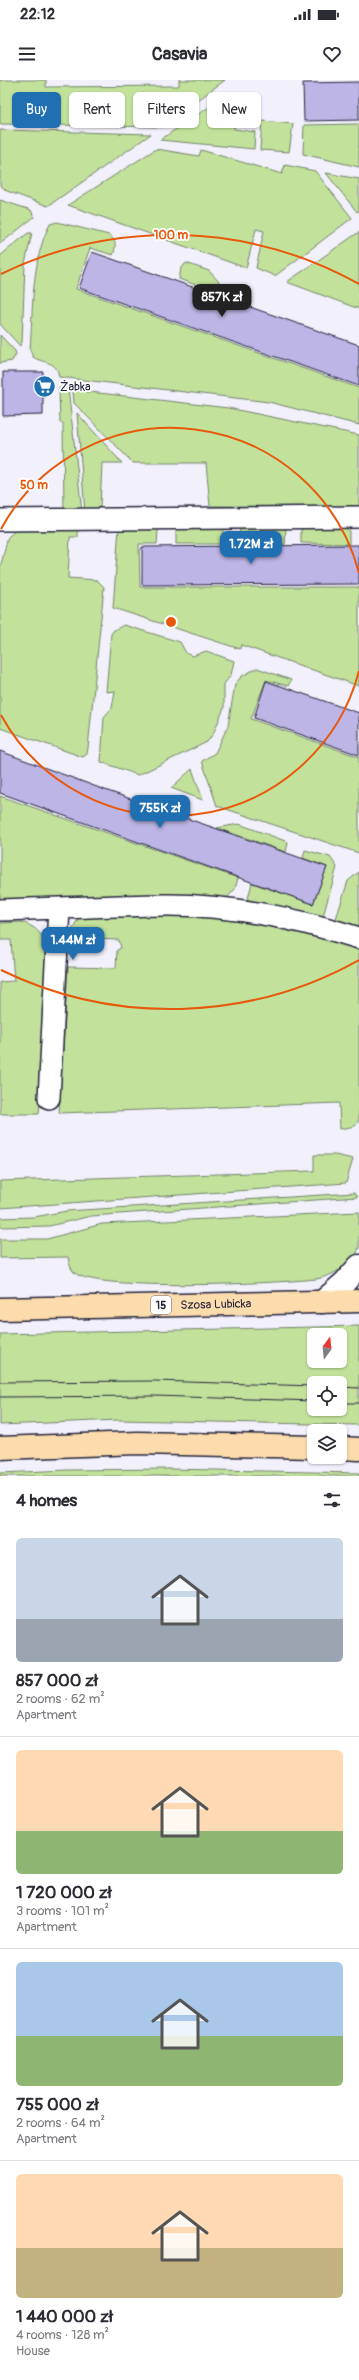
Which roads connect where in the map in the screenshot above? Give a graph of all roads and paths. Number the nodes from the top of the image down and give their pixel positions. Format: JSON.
{"nodes":[{"id":1,"x":359,"y":517,"type":"edge"},
{"id":2,"x":0,"y":520,"type":"edge"},
{"id":3,"x":59,"y":908,"type":"junction"},
{"id":4,"x":0,"y":910,"type":"edge"},
{"id":5,"x":359,"y":938,"type":"edge"},
{"id":6,"x":49,"y":1098,"type":"dead end"},
{"id":7,"x":359,"y":1266,"type":"edge"},
{"id":8,"x":359,"y":1301,"type":"edge"},
{"id":9,"x":322,"y":1302,"type":"junction"},
{"id":10,"x":0,"y":1309,"type":"edge"},
{"id":11,"x":307,"y":1447,"type":"edge"},
{"id":12,"x":0,"y":1448,"type":"edge"},
{"id":13,"x":347,"y":1448,"type":"edge"},
{"id":14,"x":359,"y":1449,"type":"edge"}],
"edges":[{"from":1,"to":2,"type":"street"},
{"from":3,"to":4,"type":"street"},
{"from":3,"to":5,"type":"street"},
{"from":3,"to":6,"type":"street"},
{"from":7,"to":9,"type":"street"},
{"from":8,"to":9,"type":"main road","name":"Szosa Lubicka","number":"15"},
{"from":9,"to":10,"type":"main road","name":"Szosa Lubicka","number":"15"},
{"from":11,"to":12,"type":"main road"},
{"from":13,"to":14,"type":"main road"}]}
